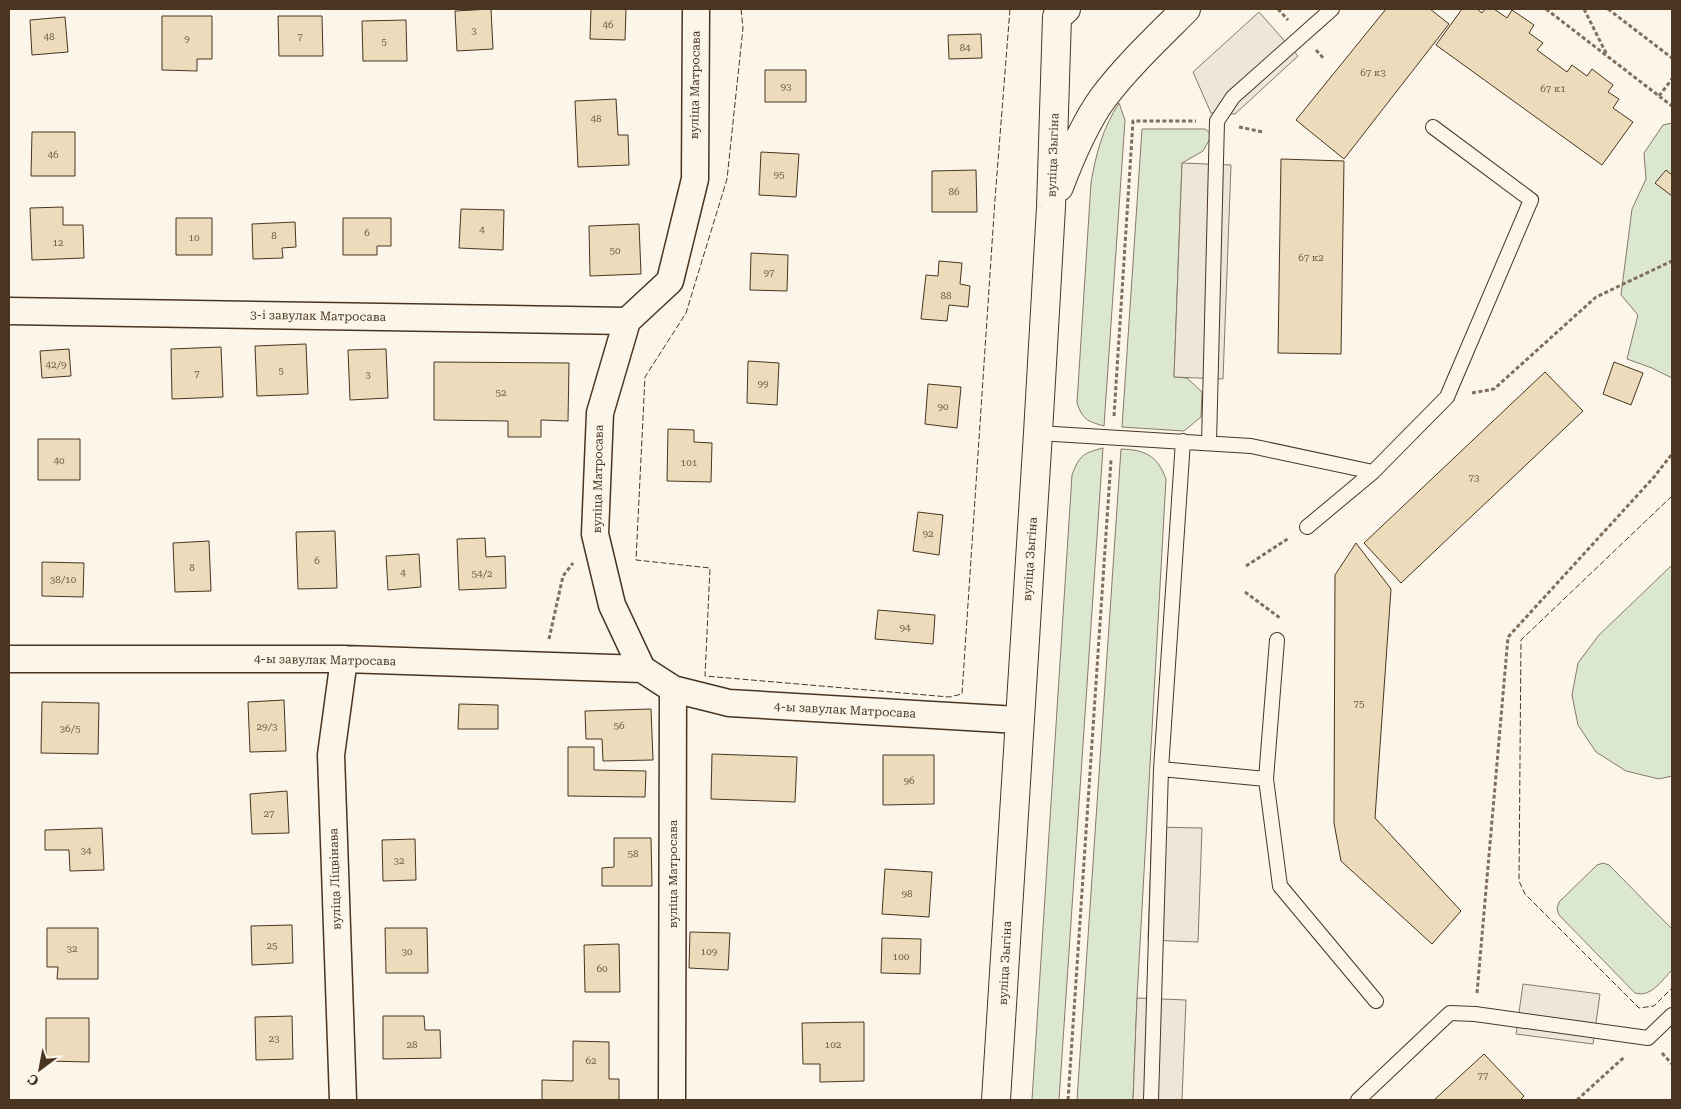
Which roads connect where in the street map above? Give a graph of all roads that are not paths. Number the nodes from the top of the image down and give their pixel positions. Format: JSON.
{"nodes":[{"id":1,"x":696,"y":9,"type":"edge"},
{"id":2,"x":1186,"y":9,"type":"edge"},
{"id":3,"x":1332,"y":9,"type":"edge"},
{"id":4,"x":1062,"y":13,"type":"edge"},
{"id":5,"x":1433,"y":128,"type":"dead end"},
{"id":6,"x":1051,"y":208,"type":"junction"},
{"id":7,"x":9,"y":311,"type":"edge"},
{"id":8,"x":627,"y":321,"type":"junction"},
{"id":9,"x":1038,"y":433,"type":"junction"},
{"id":10,"x":1183,"y":442,"type":"junction"},
{"id":11,"x":1209,"y":443,"type":"junction"},
{"id":12,"x":1373,"y":472,"type":"junction"},
{"id":13,"x":1307,"y":527,"type":"road end"},
{"id":14,"x":1276,"y":640,"type":"road end"},
{"id":15,"x":9,"y":659,"type":"edge"},
{"id":16,"x":344,"y":659,"type":"junction"},
{"id":17,"x":642,"y":669,"type":"junction"},
{"id":18,"x":673,"y":689,"type":"junction"},
{"id":19,"x":1019,"y":720,"type":"junction"},
{"id":20,"x":1161,"y":769,"type":"junction"},
{"id":21,"x":1266,"y":779,"type":"junction"},
{"id":22,"x":1376,"y":1001,"type":"dead end"},
{"id":23,"x":1672,"y":1015,"type":"edge"},
{"id":24,"x":342,"y":1100,"type":"edge"},
{"id":25,"x":672,"y":1100,"type":"edge"},
{"id":26,"x":996,"y":1100,"type":"edge"},
{"id":27,"x":1151,"y":1100,"type":"edge"},
{"id":28,"x":1358,"y":1100,"type":"edge"}],
"edges":[{"from":1,"to":8,"type":"street","name":"вуліца Матросава"},
{"from":2,"to":6,"type":"main road"},
{"from":3,"to":11,"type":"lane"},
{"from":4,"to":6,"type":"main road","name":"вуліца Зыгіна"},
{"from":5,"to":12,"type":"lane"},
{"from":6,"to":9,"type":"main road","name":"вуліца Зыгіна"},
{"from":7,"to":8,"type":"street","name":"3-і завулак Матросава"},
{"from":8,"to":17,"type":"street","name":"вуліца Матросава"},
{"from":9,"to":10,"type":"lane"},
{"from":9,"to":19,"type":"main road","name":"вуліца Зыгіна"},
{"from":10,"to":11,"type":"lane"},
{"from":10,"to":20,"type":"lane"},
{"from":11,"to":12,"type":"lane"},
{"from":12,"to":13,"type":"lane"},
{"from":14,"to":21,"type":"lane"},
{"from":15,"to":16,"type":"street","name":"4-ы завулак Матросава"},
{"from":16,"to":17,"type":"street","name":"4-ы завулак Матросава"},
{"from":16,"to":24,"type":"street","name":"вуліца Ліцвінава"},
{"from":17,"to":18,"type":"street"},
{"from":18,"to":19,"type":"street","name":"4-ы завулак Матросава"},
{"from":18,"to":25,"type":"street","name":"вуліца Матросава"},
{"from":19,"to":26,"type":"main road","name":"вуліца Зыгіна"},
{"from":20,"to":21,"type":"lane"},
{"from":20,"to":27,"type":"lane"},
{"from":21,"to":22,"type":"lane"},
{"from":23,"to":28,"type":"lane"}]}
